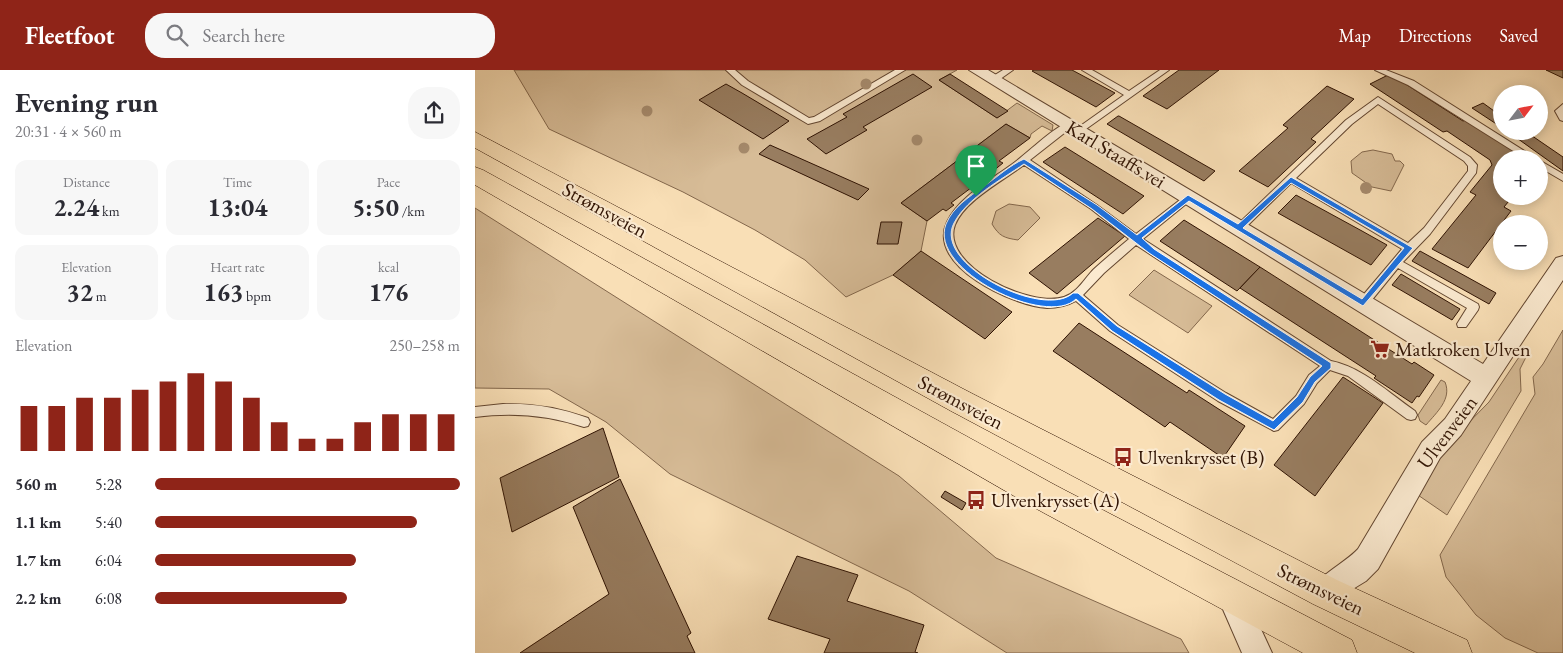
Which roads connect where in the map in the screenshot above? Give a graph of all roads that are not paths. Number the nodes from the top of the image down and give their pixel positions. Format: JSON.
{"nodes":[{"id":1,"x":730,"y":70,"type":"edge"},
{"id":2,"x":877,"y":70,"type":"edge"},
{"id":3,"x":901,"y":70,"type":"edge"},
{"id":4,"x":977,"y":70,"type":"edge"},
{"id":5,"x":1086,"y":70,"type":"edge"},
{"id":6,"x":1165,"y":70,"type":"edge"},
{"id":7,"x":1379,"y":70,"type":"edge"},
{"id":8,"x":1001,"y":75,"type":"edge"},
{"id":9,"x":886,"y":79,"type":"junction"},
{"id":10,"x":1128,"y":94,"type":"junction"},
{"id":11,"x":1074,"y":128,"type":"junction"},
{"id":12,"x":475,"y":139,"type":"edge"},
{"id":13,"x":1519,"y":150,"type":"edge"},
{"id":14,"x":1024,"y":161,"type":"junction"},
{"id":15,"x":1548,"y":169,"type":"edge"},
{"id":16,"x":475,"y":175,"type":"edge"},
{"id":17,"x":1563,"y":178,"type":"edge"},
{"id":18,"x":1291,"y":179,"type":"junction"},
{"id":19,"x":1188,"y":198,"type":"junction"},
{"id":20,"x":1239,"y":228,"type":"junction"},
{"id":21,"x":1137,"y":238,"type":"junction"},
{"id":22,"x":1409,"y":248,"type":"junction"},
{"id":23,"x":1397,"y":263,"type":"junction"},
{"id":24,"x":1563,"y":264,"type":"edge"},
{"id":25,"x":1076,"y":295,"type":"junction"},
{"id":26,"x":1363,"y":303,"type":"junction"},
{"id":27,"x":1462,"y":324,"type":"dead end"},
{"id":28,"x":1328,"y":365,"type":"junction"},
{"id":29,"x":1487,"y":378,"type":"junction"},
{"id":30,"x":475,"y":412,"type":"edge"},
{"id":31,"x":1411,"y":415,"type":"dead end"},
{"id":32,"x":584,"y":422,"type":"dead end"},
{"id":33,"x":1325,"y":592,"type":"junction"},
{"id":34,"x":1232,"y":598,"type":"junction"},
{"id":35,"x":1257,"y":653,"type":"edge"},
{"id":36,"x":1339,"y":653,"type":"edge"},
{"id":37,"x":1454,"y":653,"type":"edge"}],
"edges":[{"from":1,"to":9,"type":"lane"},
{"from":2,"to":9,"type":"lane"},
{"from":3,"to":9,"type":"lane"},
{"from":4,"to":8,"type":"street","name":"Karl Staaffs vei"},
{"from":5,"to":10,"type":"lane"},
{"from":6,"to":10,"type":"lane"},
{"from":7,"to":13,"type":"lane"},
{"from":8,"to":11,"type":"street","name":"Karl Staaffs vei"},
{"from":10,"to":11,"type":"lane"},
{"from":11,"to":14,"type":"lane"},
{"from":11,"to":19,"type":"street","name":"Karl Staaffs vei"},
{"from":12,"to":33,"type":"highway","name":"Strømsveien"},
{"from":14,"to":21,"type":"lane"},
{"from":14,"to":25,"type":"lane"},
{"from":15,"to":17,"type":"lane"},
{"from":16,"to":34,"type":"highway","name":"Strømsveien"},
{"from":18,"to":20,"type":"lane"},
{"from":18,"to":22,"type":"lane"},
{"from":18,"to":22,"type":"lane"},
{"from":19,"to":20,"type":"street","name":"Karl Staaffs vei"},
{"from":19,"to":21,"type":"lane"},
{"from":20,"to":26,"type":"street","name":"Karl Staaffs vei"},
{"from":21,"to":25,"type":"lane"},
{"from":21,"to":28,"type":"lane"},
{"from":22,"to":23,"type":"lane"},
{"from":23,"to":26,"type":"lane"},
{"from":23,"to":27,"type":"lane"},
{"from":24,"to":29,"type":"street","name":"Ulvenveien"},
{"from":25,"to":28,"type":"lane"},
{"from":26,"to":29,"type":"street","name":"Karl Staaffs vei"},
{"from":28,"to":31,"type":"lane"},
{"from":29,"to":33,"type":"street","name":"Ulvenveien"},
{"from":30,"to":32,"type":"lane"},
{"from":33,"to":37,"type":"highway","name":"Strømsveien"},
{"from":34,"to":35,"type":"street"},
{"from":34,"to":36,"type":"highway","name":"Strømsveien"}]}
